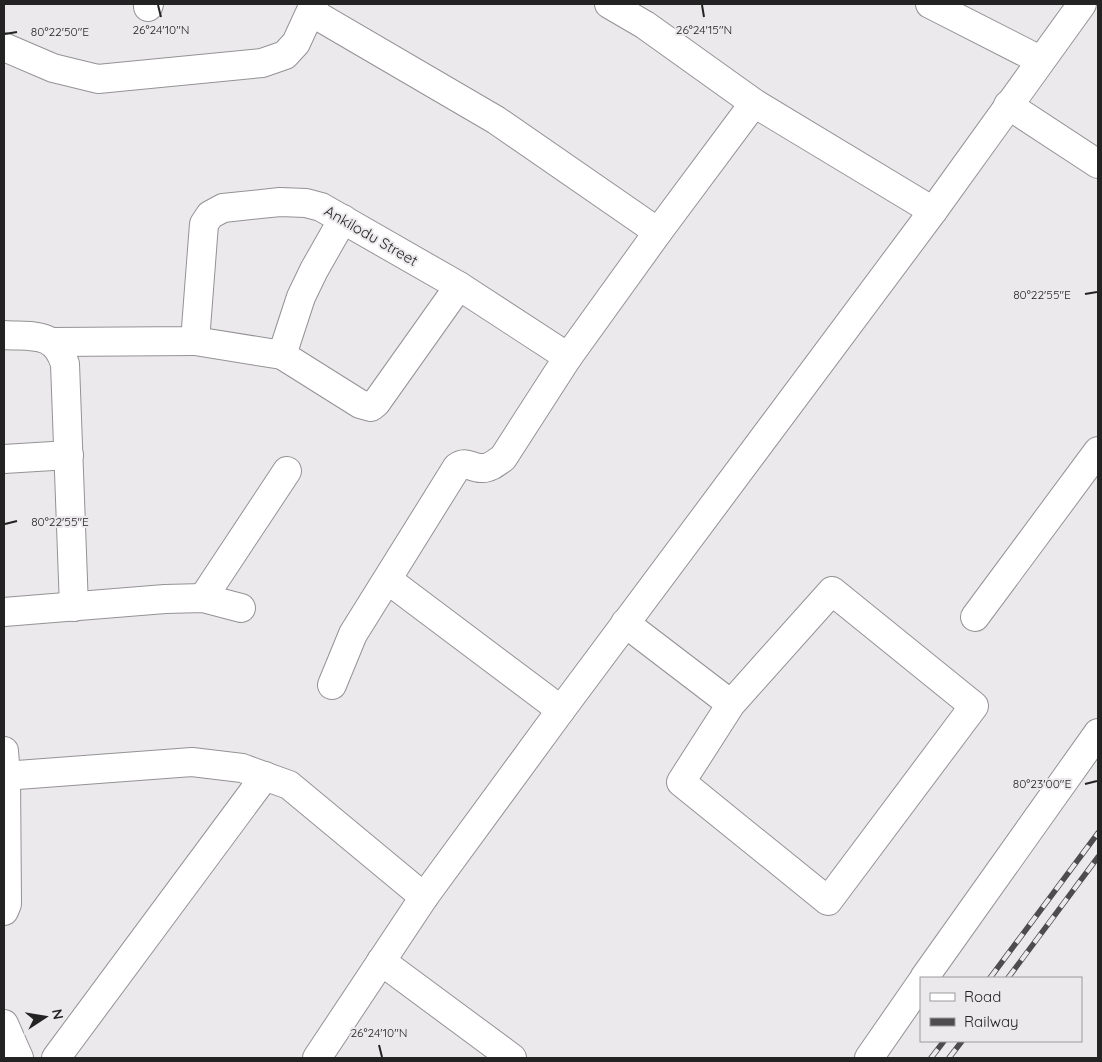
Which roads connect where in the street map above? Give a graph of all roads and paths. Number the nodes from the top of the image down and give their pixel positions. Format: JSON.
{"nodes":[{"id":1,"x":609,"y":4,"type":"edge"},
{"id":2,"x":930,"y":4,"type":"edge"},
{"id":3,"x":1082,"y":4,"type":"edge"},
{"id":4,"x":313,"y":8,"type":"edge"},
{"id":5,"x":4,"y":46,"type":"edge"},
{"id":6,"x":1040,"y":60,"type":"junction"},
{"id":7,"x":754,"y":103,"type":"junction"},
{"id":8,"x":1008,"y":105,"type":"junction"},
{"id":9,"x":1098,"y":164,"type":"edge"},
{"id":10,"x":933,"y":210,"type":"junction"},
{"id":11,"x":343,"y":219,"type":"junction"},
{"id":12,"x":658,"y":232,"type":"junction"},
{"id":13,"x":459,"y":286,"type":"junction"},
{"id":14,"x":4,"y":335,"type":"edge"},
{"id":15,"x":195,"y":341,"type":"junction"},
{"id":16,"x":54,"y":342,"type":"junction"},
{"id":17,"x":282,"y":355,"type":"junction"},
{"id":18,"x":568,"y":357,"type":"junction"},
{"id":19,"x":1098,"y":452,"type":"edge"},
{"id":20,"x":69,"y":455,"type":"junction"},
{"id":21,"x":4,"y":459,"type":"edge"},
{"id":22,"x":288,"y":471,"type":"dead end"},
{"id":23,"x":388,"y":580,"type":"junction"},
{"id":24,"x":203,"y":598,"type":"junction"},
{"id":25,"x":74,"y":606,"type":"junction"},
{"id":26,"x":241,"y":608,"type":"dead end"},
{"id":27,"x":4,"y":612,"type":"edge"},
{"id":28,"x":975,"y":617,"type":"dead end"},
{"id":29,"x":626,"y":623,"type":"junction"},
{"id":30,"x":332,"y":685,"type":"dead end"},
{"id":31,"x":731,"y":704,"type":"junction"},
{"id":32,"x":561,"y":710,"type":"junction"},
{"id":33,"x":1098,"y":733,"type":"edge"},
{"id":34,"x":4,"y":768,"type":"edge"},
{"id":35,"x":265,"y":776,"type":"junction"},
{"id":36,"x":424,"y":897,"type":"junction"},
{"id":37,"x":4,"y":911,"type":"edge"},
{"id":38,"x":382,"y":961,"type":"junction"},
{"id":39,"x":925,"y":977,"type":"edge"},
{"id":40,"x":920,"y":984,"type":"edge"},
{"id":41,"x":4,"y":1024,"type":"edge"},
{"id":42,"x":19,"y":1058,"type":"edge"},
{"id":43,"x":56,"y":1058,"type":"edge"},
{"id":44,"x":317,"y":1058,"type":"edge"},
{"id":45,"x":512,"y":1058,"type":"edge"},
{"id":46,"x":868,"y":1058,"type":"edge"}],
"edges":[{"from":1,"to":7,"type":"street"},
{"from":2,"to":6,"type":"street"},
{"from":3,"to":6,"type":"street"},
{"from":4,"to":5,"type":"street"},
{"from":4,"to":12,"type":"street"},
{"from":6,"to":8,"type":"street"},
{"from":7,"to":10,"type":"street"},
{"from":7,"to":12,"type":"street"},
{"from":8,"to":9,"type":"street"},
{"from":8,"to":10,"type":"street"},
{"from":10,"to":29,"type":"street"},
{"from":11,"to":13,"type":"street","name":"Ankilodu Street"},
{"from":11,"to":15,"type":"street","name":"Ankilodu Street"},
{"from":11,"to":17,"type":"street"},
{"from":12,"to":18,"type":"street"},
{"from":13,"to":17,"type":"street"},
{"from":13,"to":18,"type":"street","name":"Ankilodu Street"},
{"from":14,"to":16,"type":"street"},
{"from":15,"to":16,"type":"street"},
{"from":15,"to":17,"type":"street"},
{"from":16,"to":20,"type":"street"},
{"from":18,"to":23,"type":"street"},
{"from":19,"to":28,"type":"street"},
{"from":20,"to":21,"type":"street"},
{"from":20,"to":25,"type":"street"},
{"from":22,"to":24,"type":"street"},
{"from":23,"to":30,"type":"street"},
{"from":23,"to":32,"type":"street"},
{"from":24,"to":25,"type":"street"},
{"from":24,"to":26,"type":"street"},
{"from":25,"to":27,"type":"street"},
{"from":29,"to":31,"type":"street"},
{"from":29,"to":32,"type":"street"},
{"from":31,"to":31,"type":"street"},
{"from":32,"to":36,"type":"street"},
{"from":33,"to":39,"type":"street"},
{"from":34,"to":35,"type":"street"},
{"from":34,"to":37,"type":"street"},
{"from":35,"to":36,"type":"street"},
{"from":35,"to":43,"type":"street"},
{"from":36,"to":38,"type":"street"},
{"from":38,"to":44,"type":"street"},
{"from":38,"to":45,"type":"street"},
{"from":40,"to":46,"type":"street"},
{"from":41,"to":42,"type":"street"}]}
